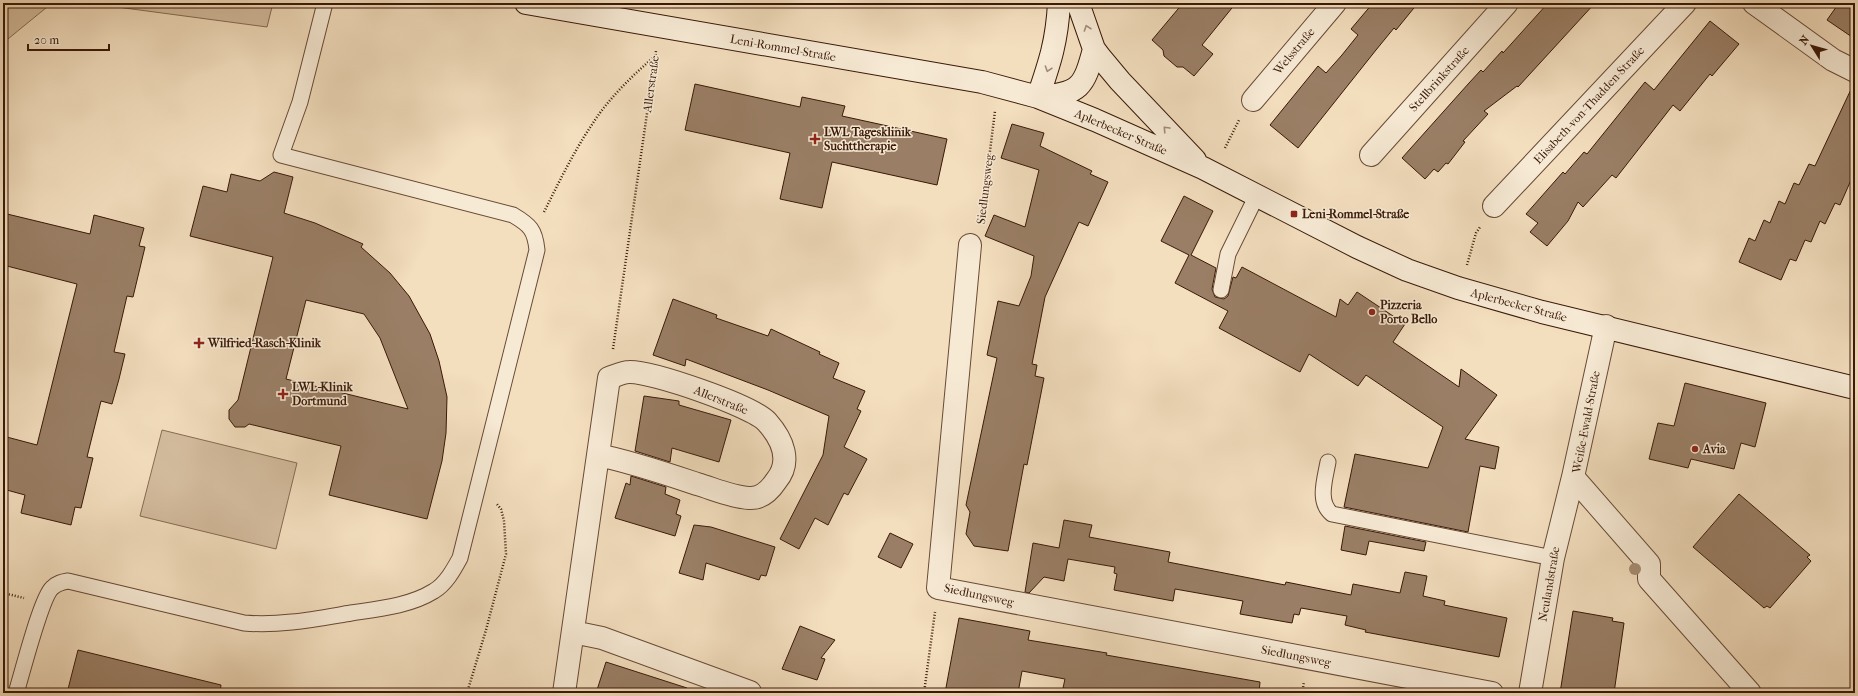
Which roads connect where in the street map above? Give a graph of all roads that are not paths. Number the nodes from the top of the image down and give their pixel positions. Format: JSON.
{"nodes":[{"id":1,"x":325,"y":3,"type":"edge"},
{"id":2,"x":526,"y":3,"type":"edge"},
{"id":3,"x":1059,"y":3,"type":"edge"},
{"id":4,"x":1078,"y":3,"type":"edge"},
{"id":5,"x":1335,"y":3,"type":"edge"},
{"id":6,"x":1507,"y":3,"type":"edge"},
{"id":7,"x":1684,"y":3,"type":"edge"},
{"id":8,"x":1754,"y":3,"type":"edge"},
{"id":9,"x":1094,"y":49,"type":"junction"},
{"id":10,"x":1855,"y":71,"type":"edge"},
{"id":11,"x":1038,"y":97,"type":"junction"},
{"id":12,"x":1253,"y":100,"type":"dead end"},
{"id":13,"x":1371,"y":155,"type":"dead end"},
{"id":14,"x":1203,"y":168,"type":"junction"},
{"id":15,"x":1256,"y":195,"type":"junction"},
{"id":16,"x":1494,"y":206,"type":"dead end"},
{"id":17,"x":970,"y":245,"type":"road end"},
{"id":18,"x":1221,"y":290,"type":"dead end"},
{"id":19,"x":1606,"y":326,"type":"junction"},
{"id":20,"x":1855,"y":388,"type":"edge"},
{"id":21,"x":598,"y":455,"type":"junction"},
{"id":22,"x":1328,"y":462,"type":"dead end"},
{"id":23,"x":1573,"y":477,"type":"junction"},
{"id":24,"x":1553,"y":558,"type":"junction"},
{"id":25,"x":573,"y":632,"type":"junction"},
{"id":26,"x":750,"y":692,"type":"dead end"},
{"id":27,"x":16,"y":693,"type":"edge"},
{"id":28,"x":564,"y":693,"type":"edge"},
{"id":29,"x":1492,"y":693,"type":"edge"},
{"id":30,"x":1530,"y":693,"type":"edge"},
{"id":31,"x":1750,"y":693,"type":"edge"}],
"edges":[{"from":1,"to":27,"type":"lane"},
{"from":2,"to":11,"type":"street","name":"Leni-Rommel-Straße"},
{"from":3,"to":11,"type":"street","one_way":true},
{"from":9,"to":4,"type":"street","name":"Aplerbecker Straße","one_way":true},
{"from":5,"to":12,"type":"street","name":"Welsstraße"},
{"from":6,"to":13,"type":"street","name":"Stellbrinkstraße"},
{"from":7,"to":16,"type":"street","name":"Elisabeth-von-Thadden-Straße"},
{"from":8,"to":10,"type":"street"},
{"from":9,"to":11,"type":"street","name":"Aplerbecker Straße"},
{"from":14,"to":9,"type":"street","name":"Aplerbecker Straße","one_way":true},
{"from":11,"to":14,"type":"street","name":"Aplerbecker Straße"},
{"from":14,"to":15,"type":"street","name":"Aplerbecker Straße"},
{"from":15,"to":18,"type":"lane"},
{"from":15,"to":19,"type":"street","name":"Aplerbecker Straße"},
{"from":17,"to":29,"type":"street","name":"Siedlungsweg"},
{"from":19,"to":20,"type":"street","name":"Aplerbecker Straße"},
{"from":19,"to":23,"type":"street","name":"Weiße-Ewald-Straße"},
{"from":21,"to":21,"type":"street","name":"Allerstraße"},
{"from":21,"to":25,"type":"street"},
{"from":22,"to":24,"type":"lane"},
{"from":23,"to":24,"type":"street","name":"Neulandstraße"},
{"from":23,"to":31,"type":"street","name":"Weiße-Ewald-Straße"},
{"from":24,"to":30,"type":"street","name":"Neulandstraße"},
{"from":25,"to":26,"type":"street"},
{"from":25,"to":28,"type":"street"}]}
